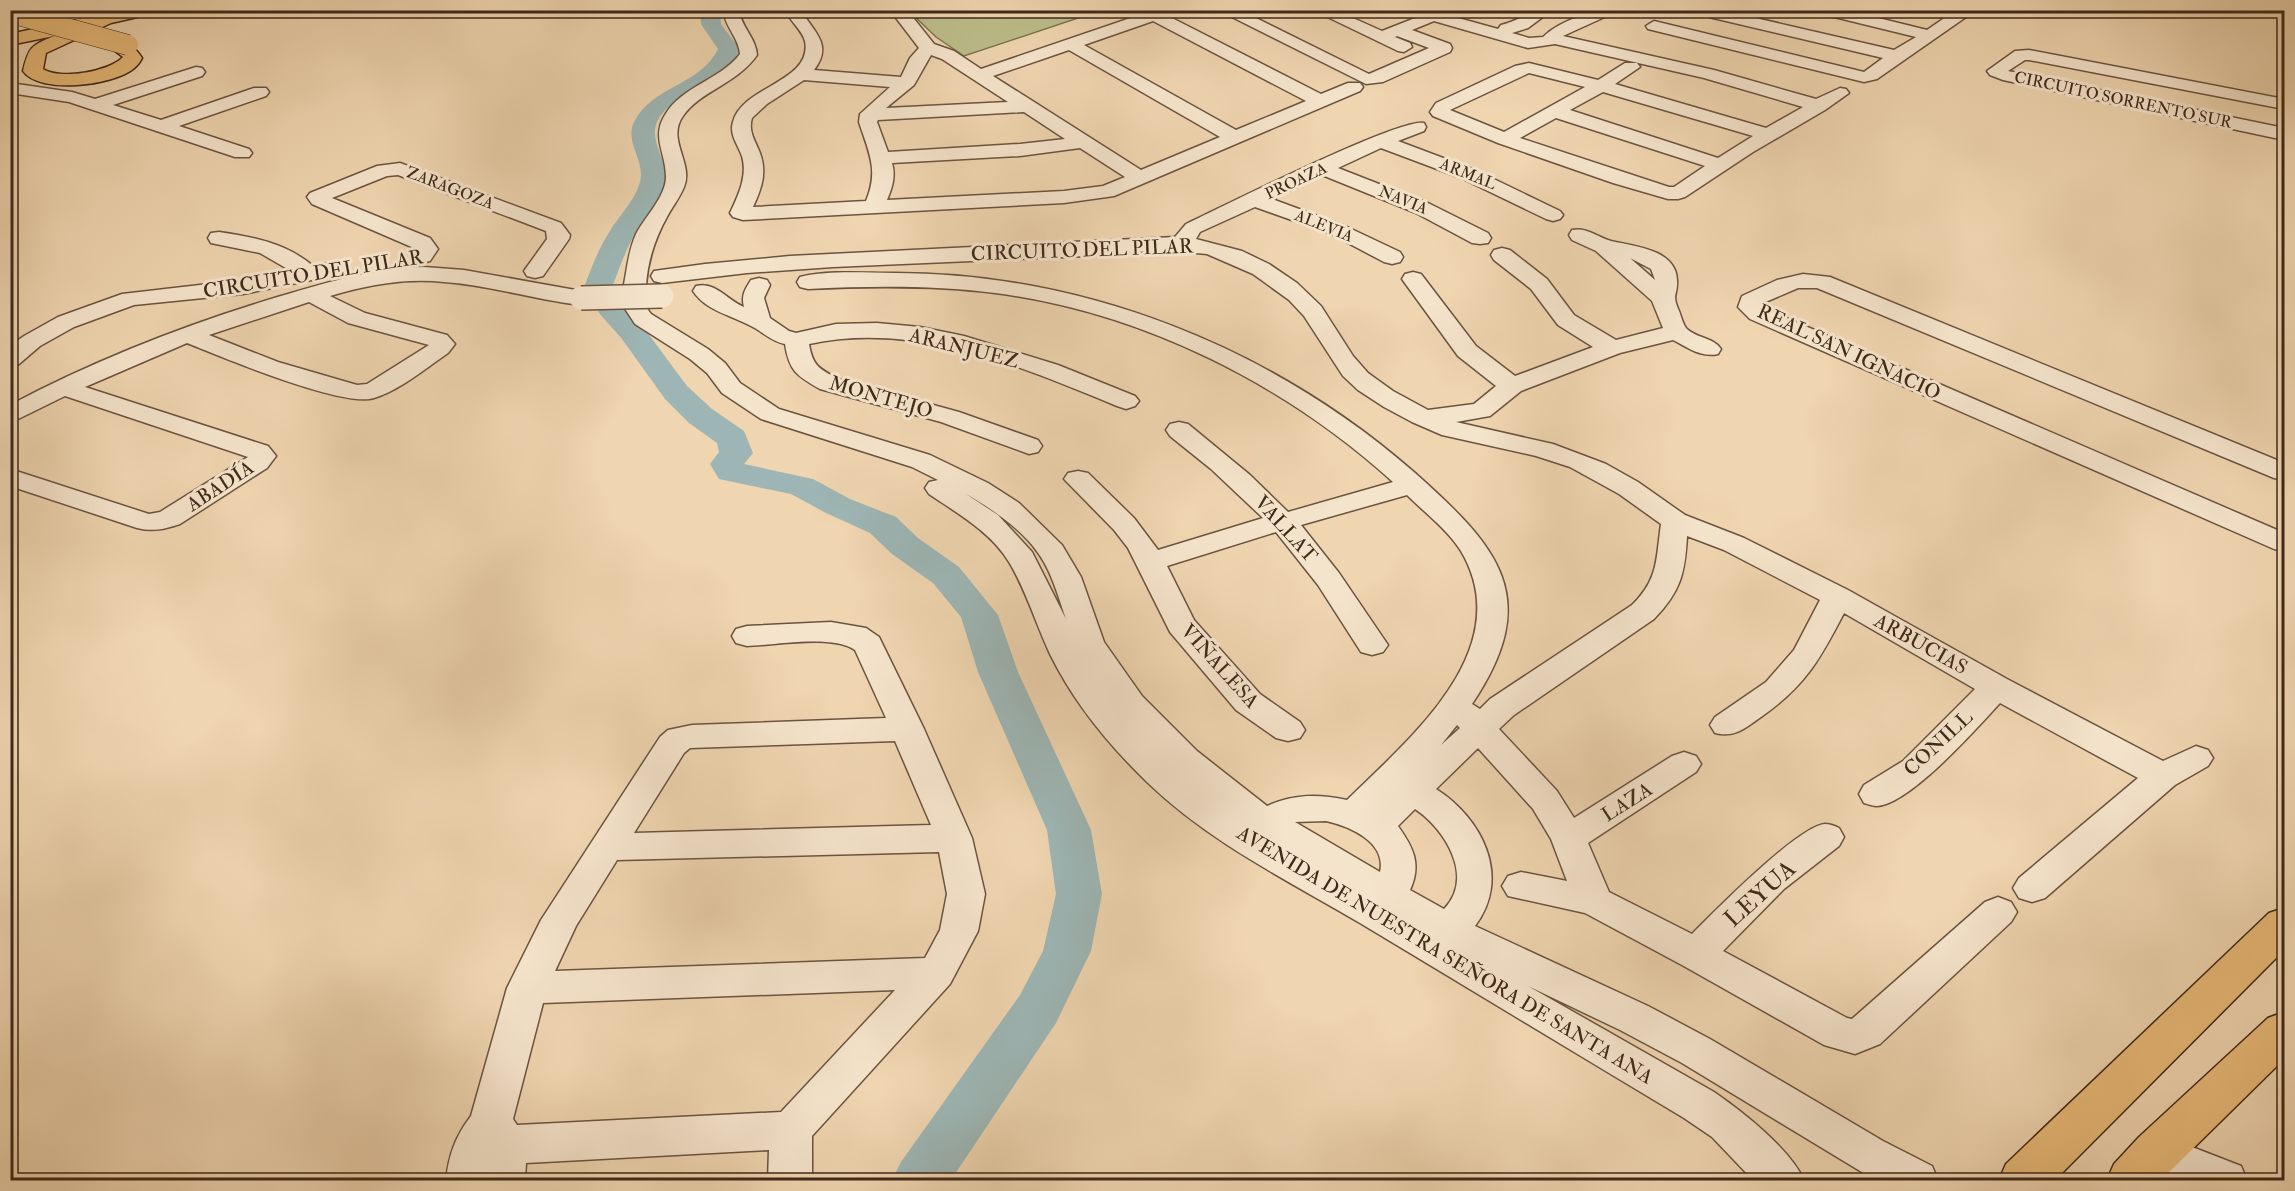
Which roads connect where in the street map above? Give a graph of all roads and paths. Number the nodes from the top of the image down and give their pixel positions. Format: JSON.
{"nodes":[{"id":1,"x":21,"y":10,"type":"edge"},
{"id":2,"x":44,"y":10,"type":"edge"},
{"id":3,"x":145,"y":10,"type":"edge"},
{"id":4,"x":731,"y":10,"type":"edge"},
{"id":5,"x":793,"y":10,"type":"edge"},
{"id":6,"x":898,"y":10,"type":"edge"},
{"id":7,"x":1226,"y":10,"type":"edge"},
{"id":8,"x":1321,"y":10,"type":"edge"},
{"id":9,"x":1544,"y":10,"type":"edge"},
{"id":10,"x":1612,"y":10,"type":"edge"},
{"id":11,"x":1824,"y":10,"type":"edge"},
{"id":12,"x":1443,"y":11,"type":"edge"},
{"id":13,"x":1961,"y":11,"type":"edge"},
{"id":14,"x":1718,"y":12,"type":"edge"},
{"id":15,"x":1163,"y":13,"type":"edge"},
{"id":16,"x":104,"y":14,"type":"edge"},
{"id":17,"x":1270,"y":14,"type":"dead end"},
{"id":18,"x":11,"y":15,"type":"edge"},
{"id":19,"x":73,"y":17,"type":"edge"},
{"id":20,"x":1249,"y":22,"type":"junction"},
{"id":21,"x":1654,"y":26,"type":"dead end"},
{"id":22,"x":1510,"y":29,"type":"junction"},
{"id":23,"x":10,"y":31,"type":"edge"},
{"id":24,"x":1398,"y":31,"type":"junction"},
{"id":25,"x":1681,"y":33,"type":"junction"},
{"id":26,"x":1929,"y":35,"type":"junction"},
{"id":27,"x":1382,"y":37,"type":"junction"},
{"id":28,"x":1550,"y":39,"type":"junction"},
{"id":29,"x":10,"y":41,"type":"edge"},
{"id":30,"x":1070,"y":44,"type":"junction"},
{"id":31,"x":123,"y":46,"type":"junction"},
{"id":32,"x":928,"y":48,"type":"junction"},
{"id":33,"x":10,"y":49,"type":"edge"},
{"id":34,"x":1897,"y":56,"type":"junction"},
{"id":35,"x":1425,"y":57,"type":"junction"},
{"id":36,"x":196,"y":72,"type":"dead end"},
{"id":37,"x":800,"y":74,"type":"junction"},
{"id":38,"x":979,"y":75,"type":"junction"},
{"id":39,"x":1737,"y":82,"type":"junction"},
{"id":40,"x":906,"y":83,"type":"junction"},
{"id":41,"x":1354,"y":87,"type":"dead end"},
{"id":42,"x":1602,"y":87,"type":"junction"},
{"id":43,"x":10,"y":88,"type":"edge"},
{"id":44,"x":260,"y":92,"type":"dead end"},
{"id":45,"x":1840,"y":93,"type":"dead end"},
{"id":46,"x":1320,"y":102,"type":"junction"},
{"id":47,"x":2282,"y":103,"type":"edge"},
{"id":48,"x":97,"y":104,"type":"junction"},
{"id":49,"x":1027,"y":106,"type":"junction"},
{"id":50,"x":1819,"y":106,"type":"junction"},
{"id":51,"x":1687,"y":110,"type":"junction"},
{"id":52,"x":1553,"y":111,"type":"junction"},
{"id":53,"x":869,"y":115,"type":"junction"},
{"id":54,"x":159,"y":127,"type":"junction"},
{"id":55,"x":1417,"y":127,"type":"dead end"},
{"id":56,"x":2265,"y":130,"type":"junction"},
{"id":57,"x":2284,"y":134,"type":"edge"},
{"id":58,"x":1769,"y":135,"type":"junction"},
{"id":59,"x":1236,"y":138,"type":"junction"},
{"id":60,"x":1505,"y":139,"type":"junction"},
{"id":61,"x":1380,"y":141,"type":"junction"},
{"id":62,"x":1083,"y":142,"type":"junction"},
{"id":63,"x":242,"y":153,"type":"dead end"},
{"id":64,"x":880,"y":158,"type":"junction"},
{"id":65,"x":1722,"y":165,"type":"junction"},
{"id":66,"x":1323,"y":169,"type":"junction"},
{"id":67,"x":1141,"y":179,"type":"junction"},
{"id":68,"x":1255,"y":200,"type":"junction"},
{"id":69,"x":874,"y":208,"type":"junction"},
{"id":70,"x":1553,"y":215,"type":"dead end"},
{"id":71,"x":1580,"y":235,"type":"dead end"},
{"id":72,"x":219,"y":238,"type":"dead end"},
{"id":73,"x":1480,"y":238,"type":"dead end"},
{"id":74,"x":1181,"y":244,"type":"junction"},
{"id":75,"x":1502,"y":255,"type":"dead end"},
{"id":76,"x":422,"y":256,"type":"junction"},
{"id":77,"x":1392,"y":257,"type":"dead end"},
{"id":78,"x":1413,"y":279,"type":"dead end"},
{"id":79,"x":537,"y":282,"type":"junction"},
{"id":80,"x":311,"y":284,"type":"junction"},
{"id":81,"x":101,"y":285,"type":"dead end"},
{"id":82,"x":759,"y":285,"type":"junction"},
{"id":83,"x":662,"y":286,"type":"junction"},
{"id":84,"x":584,"y":288,"type":"junction"},
{"id":85,"x":704,"y":291,"type":"junction"},
{"id":86,"x":158,"y":295,"type":"junction"},
{"id":87,"x":759,"y":321,"type":"junction"},
{"id":88,"x":1676,"y":332,"type":"junction"},
{"id":89,"x":186,"y":334,"type":"junction"},
{"id":90,"x":796,"y":340,"type":"junction"},
{"id":91,"x":1612,"y":348,"type":"junction"},
{"id":92,"x":1709,"y":349,"type":"dead end"},
{"id":93,"x":10,"y":359,"type":"edge"},
{"id":94,"x":1512,"y":386,"type":"junction"},
{"id":95,"x":64,"y":388,"type":"junction"},
{"id":96,"x":1126,"y":401,"type":"dead end"},
{"id":97,"x":1481,"y":411,"type":"junction"},
{"id":98,"x":10,"y":416,"type":"edge"},
{"id":99,"x":1425,"y":419,"type":"junction"},
{"id":100,"x":1179,"y":430,"type":"dead end"},
{"id":101,"x":1490,"y":440,"type":"junction"},
{"id":102,"x":1029,"y":447,"type":"dead end"},
{"id":103,"x":2284,"y":472,"type":"edge"},
{"id":104,"x":10,"y":477,"type":"edge"},
{"id":105,"x":1078,"y":479,"type":"dead end"},
{"id":106,"x":1413,"y":485,"type":"junction"},
{"id":107,"x":1675,"y":521,"type":"junction"},
{"id":108,"x":1282,"y":523,"type":"junction"},
{"id":109,"x":2284,"y":543,"type":"edge"},
{"id":110,"x":1151,"y":562,"type":"junction"},
{"id":111,"x":1837,"y":597,"type":"junction"},
{"id":112,"x":747,"y":636,"type":"dead end"},
{"id":113,"x":1372,"y":645,"type":"dead end"},
{"id":114,"x":1996,"y":687,"type":"junction"},
{"id":115,"x":1468,"y":716,"type":"junction"},
{"id":116,"x":1727,"y":725,"type":"dead end"},
{"id":117,"x":907,"y":729,"type":"junction"},
{"id":118,"x":1288,"y":730,"type":"dead end"},
{"id":119,"x":2196,"y":758,"type":"dead end"},
{"id":120,"x":1684,"y":764,"type":"dead end"},
{"id":121,"x":2163,"y":776,"type":"junction"},
{"id":122,"x":1402,"y":784,"type":"junction"},
{"id":123,"x":1876,"y":794,"type":"dead end"},
{"id":124,"x":1365,"y":820,"type":"junction"},
{"id":125,"x":1255,"y":830,"type":"junction"},
{"id":126,"x":1826,"y":837,"type":"dead end"},
{"id":127,"x":954,"y":838,"type":"junction"},
{"id":128,"x":1568,"y":838,"type":"junction"},
{"id":129,"x":607,"y":847,"type":"junction"},
{"id":130,"x":1521,"y":886,"type":"dead end"},
{"id":131,"x":2031,"y":888,"type":"dead end"},
{"id":132,"x":1594,"y":901,"type":"junction"},
{"id":133,"x":1381,"y":903,"type":"junction"},
{"id":134,"x":1998,"y":912,"type":"dead end"},
{"id":135,"x":2284,"y":924,"type":"edge"},
{"id":136,"x":1448,"y":930,"type":"junction"},
{"id":137,"x":1696,"y":954,"type":"junction"},
{"id":138,"x":936,"y":973,"type":"junction"},
{"id":139,"x":526,"y":988,"type":"junction"},
{"id":140,"x":1580,"y":1015,"type":"junction"},
{"id":141,"x":2278,"y":1045,"type":"edge"},
{"id":142,"x":791,"y":1130,"type":"junction"},
{"id":143,"x":488,"y":1155,"type":"edge"},
{"id":144,"x":2143,"y":1166,"type":"edge"},
{"id":145,"x":790,"y":1180,"type":"edge"},
{"id":146,"x":1782,"y":1180,"type":"edge"},
{"id":147,"x":1916,"y":1180,"type":"edge"},
{"id":148,"x":2023,"y":1180,"type":"edge"},
{"id":149,"x":2225,"y":1180,"type":"edge"}],
"edges":[{"from":1,"to":18,"type":"street"},
{"from":2,"to":18,"type":"street"},
{"from":3,"to":16,"type":"main road"},
{"from":4,"to":125,"type":"street","name":"AVENIDA DE NUESTRA SEÑORA DE SANTA ANA"},
{"from":5,"to":37,"type":"street"},
{"from":6,"to":32,"type":"street"},
{"from":7,"to":20,"type":"street"},
{"from":8,"to":27,"type":"street"},
{"from":9,"to":22,"type":"street"},
{"from":10,"to":28,"type":"street"},
{"from":11,"to":26,"type":"street"},
{"from":12,"to":22,"type":"street"},
{"from":13,"to":26,"type":"street"},
{"from":14,"to":25,"type":"street"},
{"from":14,"to":34,"type":"street"},
{"from":15,"to":30,"type":"street"},
{"from":15,"to":46,"type":"street"},
{"from":16,"to":19,"type":"main road"},
{"from":16,"to":23,"type":"main road"},
{"from":16,"to":31,"type":"main road"},
{"from":17,"to":20,"type":"street"},
{"from":18,"to":31,"type":"main road","bridge":true},
{"from":19,"to":23,"type":"main road"},
{"from":19,"to":29,"type":"main road"},
{"from":20,"to":35,"type":"street"},
{"from":21,"to":25,"type":"street"},
{"from":22,"to":24,"type":"street"},
{"from":22,"to":28,"type":"street"},
{"from":24,"to":27,"type":"street"},
{"from":24,"to":35,"type":"street"},
{"from":25,"to":34,"type":"street"},
{"from":26,"to":34,"type":"street"},
{"from":27,"to":35,"type":"street"},
{"from":28,"to":39,"type":"street"},
{"from":28,"to":42,"type":"street"},
{"from":30,"to":38,"type":"street"},
{"from":30,"to":59,"type":"street"},
{"from":31,"to":33,"type":"main road"},
{"from":32,"to":38,"type":"street"},
{"from":32,"to":40,"type":"street"},
{"from":36,"to":48,"type":"street"},
{"from":37,"to":40,"type":"street"},
{"from":37,"to":69,"type":"street"},
{"from":38,"to":49,"type":"street"},
{"from":39,"to":50,"type":"street"},
{"from":39,"to":51,"type":"street"},
{"from":40,"to":53,"type":"street"},
{"from":41,"to":46,"type":"street"},
{"from":42,"to":51,"type":"street"},
{"from":42,"to":52,"type":"street"},
{"from":42,"to":60,"type":"street"},
{"from":43,"to":48,"type":"street"},
{"from":44,"to":54,"type":"street"},
{"from":45,"to":50,"type":"street"},
{"from":46,"to":59,"type":"street"},
{"from":47,"to":56,"type":"street"},
{"from":47,"to":56,"type":"street","name":"CIRCUITO SORRENTO SUR"},
{"from":48,"to":54,"type":"street"},
{"from":49,"to":53,"type":"street"},
{"from":49,"to":62,"type":"street"},
{"from":50,"to":58,"type":"street"},
{"from":51,"to":58,"type":"street"},
{"from":52,"to":60,"type":"street"},
{"from":52,"to":65,"type":"street"},
{"from":53,"to":64,"type":"street"},
{"from":54,"to":63,"type":"street"},
{"from":55,"to":61,"type":"street","name":"PROAZA"},
{"from":56,"to":57,"type":"street","name":"CIRCUITO SORRENTO SUR"},
{"from":58,"to":65,"type":"street"},
{"from":59,"to":67,"type":"street"},
{"from":60,"to":65,"type":"street"},
{"from":61,"to":66,"type":"street","name":"PROAZA"},
{"from":61,"to":70,"type":"street","name":"ARMAL"},
{"from":62,"to":64,"type":"street"},
{"from":62,"to":67,"type":"street"},
{"from":64,"to":69,"type":"street"},
{"from":66,"to":68,"type":"street","name":"PROAZA"},
{"from":66,"to":73,"type":"street","name":"NAVIA"},
{"from":67,"to":69,"type":"street"},
{"from":68,"to":74,"type":"street","name":"PROAZA"},
{"from":68,"to":77,"type":"street","name":"ALEVIA"},
{"from":71,"to":88,"type":"street"},
{"from":72,"to":80,"type":"street"},
{"from":74,"to":83,"type":"street","name":"CIRCUITO DEL PILAR"},
{"from":74,"to":99,"type":"street","name":"CIRCUITO DEL PILAR"},
{"from":75,"to":91,"type":"street"},
{"from":76,"to":79,"type":"street","name":"CIRCUITO DEL PILAR"},
{"from":76,"to":79,"type":"street","name":"ZARAGOZA"},
{"from":76,"to":80,"type":"street","name":"CIRCUITO DEL PILAR"},
{"from":78,"to":94,"type":"street"},
{"from":79,"to":80,"type":"street","name":"CIRCUITO DEL PILAR"},
{"from":79,"to":84,"type":"street","name":"CIRCUITO DEL PILAR"},
{"from":79,"to":84,"type":"street","name":"CIRCUITO DEL PILAR"},
{"from":80,"to":86,"type":"street","name":"CIRCUITO DEL PILAR"},
{"from":80,"to":89,"type":"street","name":"CIRCUITO DEL PILAR"},
{"from":80,"to":89,"type":"street"},
{"from":81,"to":86,"type":"street"},
{"from":82,"to":85,"type":"street","name":"CIRCUITO DEL PILAR"},
{"from":82,"to":87,"type":"street"},
{"from":82,"to":106,"type":"street","name":"CIRCUITO DEL PILAR"},
{"from":83,"to":84,"type":"street","name":"CIRCUITO DEL PILAR","bridge":true},
{"from":83,"to":85,"type":"street","name":"CIRCUITO DEL PILAR"},
{"from":85,"to":87,"type":"street"},
{"from":86,"to":93,"type":"street","name":"CIRCUITO DEL PILAR"},
{"from":87,"to":90,"type":"street"},
{"from":88,"to":91,"type":"street"},
{"from":88,"to":92,"type":"street"},
{"from":89,"to":95,"type":"street","name":"CIRCUITO DEL PILAR"},
{"from":90,"to":96,"type":"street","name":"ARANJUEZ"},
{"from":90,"to":102,"type":"street","name":"MONTEJO"},
{"from":91,"to":94,"type":"street"},
{"from":94,"to":97,"type":"street"},
{"from":95,"to":98,"type":"street","name":"CIRCUITO DEL PILAR"},
{"from":95,"to":104,"type":"street","name":"ABADÍA"},
{"from":97,"to":99,"type":"street"},
{"from":97,"to":101,"type":"street"},
{"from":99,"to":101,"type":"street","name":"CIRCUITO DEL PILAR"},
{"from":100,"to":108,"type":"street","name":"VALLAT"},
{"from":101,"to":107,"type":"street","name":"CIRCUITO DEL PILAR"},
{"from":103,"to":109,"type":"street","name":"REAL SAN IGNACIO"},
{"from":105,"to":110,"type":"street","name":"VIÑALESA"},
{"from":106,"to":108,"type":"street"},
{"from":106,"to":115,"type":"street","name":"CIRCUITO DEL PILAR"},
{"from":107,"to":111,"type":"street","name":"ARBUCIAS"},
{"from":107,"to":115,"type":"street","name":"CIRCUITO DEL PILAR"},
{"from":108,"to":110,"type":"street"},
{"from":108,"to":113,"type":"street","name":"VALLAT"},
{"from":110,"to":118,"type":"street","name":"VIÑALESA"},
{"from":111,"to":114,"type":"street","name":"ARBUCIAS"},
{"from":111,"to":116,"type":"street"},
{"from":112,"to":117,"type":"street"},
{"from":114,"to":121,"type":"street","name":"ARBUCIAS"},
{"from":114,"to":123,"type":"street","name":"CONILL"},
{"from":115,"to":122,"type":"street","name":"CIRCUITO DEL PILAR"},
{"from":115,"to":128,"type":"street"},
{"from":117,"to":127,"type":"street"},
{"from":117,"to":129,"type":"street"},
{"from":119,"to":121,"type":"street"},
{"from":120,"to":128,"type":"street","name":"LAZA"},
{"from":121,"to":131,"type":"street"},
{"from":122,"to":124,"type":"street","name":"CIRCUITO DEL PILAR"},
{"from":122,"to":136,"type":"street"},
{"from":124,"to":125,"type":"street"},
{"from":124,"to":133,"type":"street"},
{"from":125,"to":133,"type":"street","name":"AVENIDA DE NUESTRA SEÑORA DE SANTA ANA"},
{"from":126,"to":137,"type":"street","name":"LEYUA"},
{"from":127,"to":129,"type":"street"},
{"from":127,"to":138,"type":"street"},
{"from":128,"to":132,"type":"street"},
{"from":129,"to":139,"type":"street"},
{"from":130,"to":132,"type":"street"},
{"from":132,"to":137,"type":"street"},
{"from":133,"to":136,"type":"street","name":"AVENIDA DE NUESTRA SEÑORA DE SANTA ANA"},
{"from":133,"to":140,"type":"street","name":"AVENIDA DE NUESTRA SEÑORA DE SANTA ANA"},
{"from":134,"to":137,"type":"street"},
{"from":135,"to":148,"type":"main road"},
{"from":136,"to":140,"type":"street","name":"AVENIDA DE NUESTRA SEÑORA DE SANTA ANA"},
{"from":138,"to":139,"type":"street"},
{"from":138,"to":142,"type":"street"},
{"from":139,"to":143,"type":"street"},
{"from":140,"to":146,"type":"street","name":"AVENIDA DE NUESTRA SEÑORA DE SANTA ANA"},
{"from":140,"to":147,"type":"street","name":"AVENIDA DE NUESTRA SEÑORA DE SANTA ANA"},
{"from":141,"to":144,"type":"main road"},
{"from":142,"to":143,"type":"street"},
{"from":142,"to":145,"type":"street"},
{"from":144,"to":149,"type":"street"}]}
